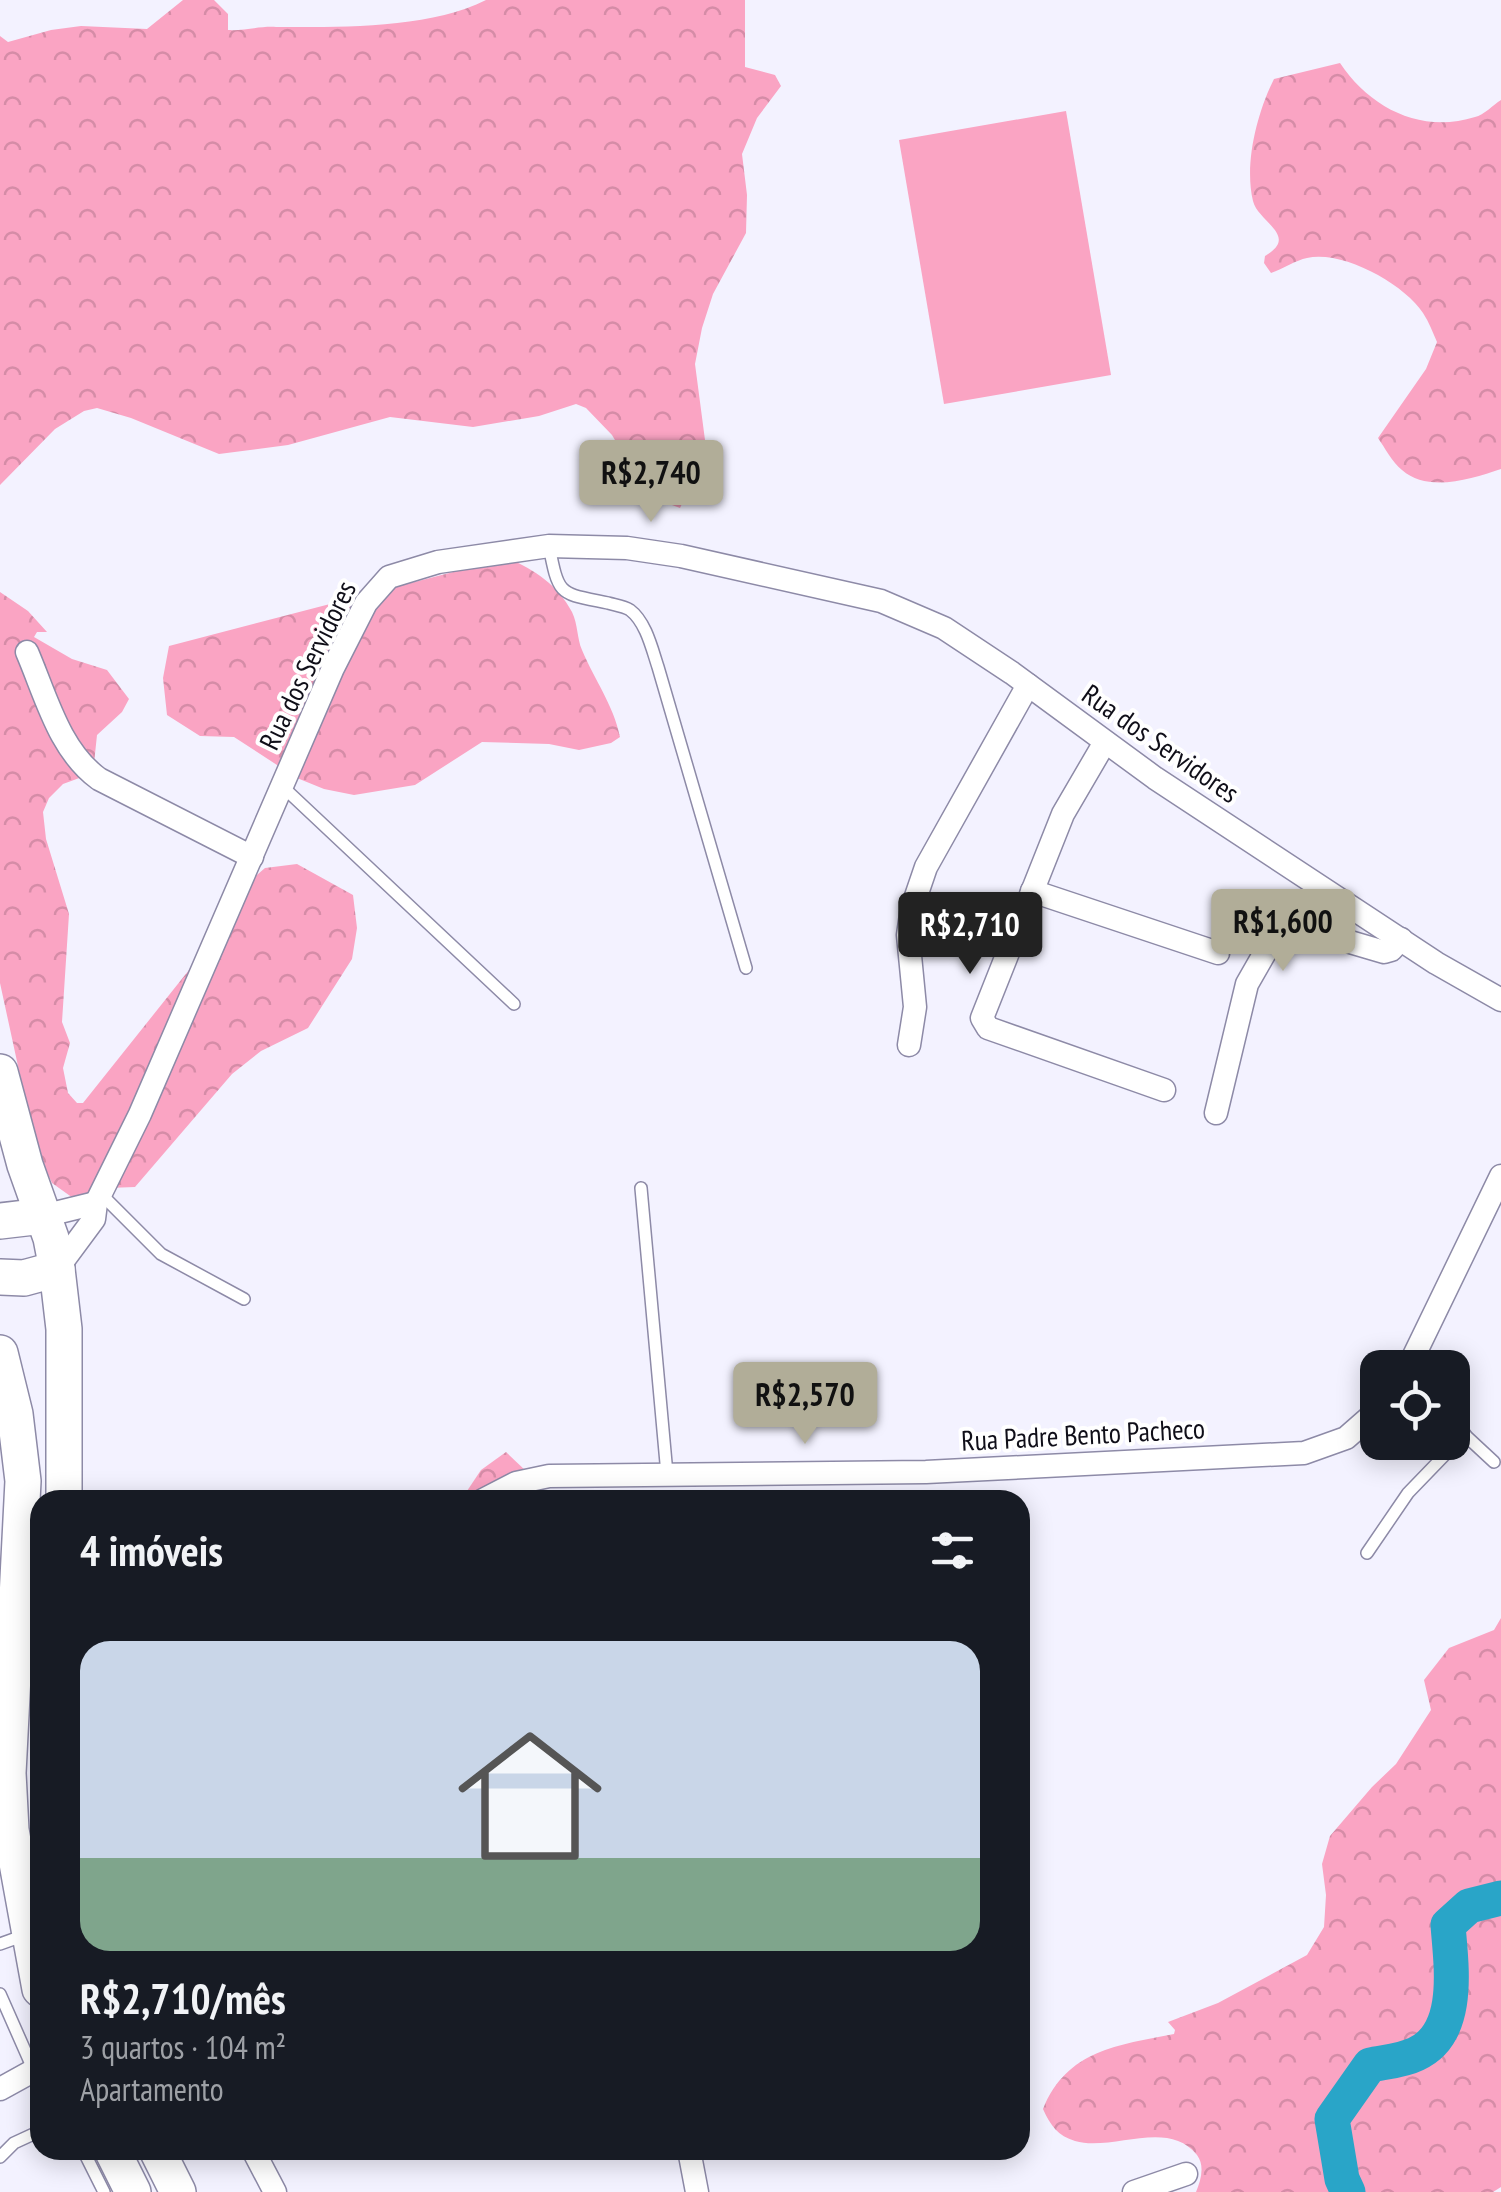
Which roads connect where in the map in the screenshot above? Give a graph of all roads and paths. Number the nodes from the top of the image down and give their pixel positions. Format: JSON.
{"nodes":[{"id":1,"x":549,"y":546,"type":"junction"},
{"id":2,"x":27,"y":652,"type":"dead end"},
{"id":3,"x":1028,"y":685,"type":"junction"},
{"id":4,"x":1105,"y":742,"type":"junction"},
{"id":5,"x":282,"y":786,"type":"junction"},
{"id":6,"x":252,"y":857,"type":"junction"},
{"id":7,"x":1032,"y":890,"type":"junction"},
{"id":8,"x":1400,"y":939,"type":"junction"},
{"id":9,"x":1218,"y":953,"type":"dead end"},
{"id":10,"x":746,"y":968,"type":"dead end"},
{"id":11,"x":1501,"y":1000,"type":"edge"},
{"id":12,"x":514,"y":1004,"type":"dead end"},
{"id":13,"x":910,"y":1045,"type":"dead end"},
{"id":14,"x":0,"y":1072,"type":"edge"},
{"id":15,"x":1164,"y":1090,"type":"dead end"},
{"id":16,"x":1216,"y":1112,"type":"dead end"},
{"id":17,"x":1501,"y":1176,"type":"edge"},
{"id":18,"x":641,"y":1188,"type":"dead end"},
{"id":19,"x":98,"y":1199,"type":"junction"},
{"id":20,"x":43,"y":1216,"type":"junction"},
{"id":21,"x":0,"y":1221,"type":"edge"},
{"id":22,"x":56,"y":1269,"type":"junction"},
{"id":23,"x":0,"y":1277,"type":"edge"},
{"id":24,"x":244,"y":1299,"type":"dead end"},
{"id":25,"x":1417,"y":1350,"type":"edge"},
{"id":26,"x":0,"y":1353,"type":"edge"},
{"id":27,"x":1360,"y":1426,"type":"edge"},
{"id":28,"x":1470,"y":1439,"type":"edge"},
{"id":29,"x":1440,"y":1460,"type":"edge"},
{"id":30,"x":1494,"y":1462,"type":"dead end"},
{"id":31,"x":667,"y":1474,"type":"junction"},
{"id":32,"x":64,"y":1490,"type":"edge"},
{"id":33,"x":504,"y":1490,"type":"edge"},
{"id":34,"x":1367,"y":1553,"type":"dead end"},
{"id":35,"x":4,"y":1773,"type":"edge"},
{"id":36,"x":15,"y":1939,"type":"edge"},
{"id":37,"x":30,"y":1969,"type":"edge"},
{"id":38,"x":0,"y":1994,"type":"edge"},
{"id":39,"x":30,"y":2055,"type":"edge"},
{"id":40,"x":30,"y":2073,"type":"edge"},
{"id":41,"x":0,"y":2089,"type":"edge"},
{"id":42,"x":30,"y":2136,"type":"edge"},
{"id":43,"x":0,"y":2158,"type":"edge"},
{"id":44,"x":88,"y":2160,"type":"edge"},
{"id":45,"x":117,"y":2160,"type":"edge"},
{"id":46,"x":163,"y":2160,"type":"edge"},
{"id":47,"x":258,"y":2160,"type":"edge"},
{"id":48,"x":691,"y":2160,"type":"edge"},
{"id":49,"x":1186,"y":2174,"type":"dead end"},
{"id":50,"x":104,"y":2192,"type":"edge"},
{"id":51,"x":133,"y":2192,"type":"edge"},
{"id":52,"x":178,"y":2192,"type":"edge"},
{"id":53,"x":274,"y":2192,"type":"edge"},
{"id":54,"x":697,"y":2192,"type":"edge"},
{"id":55,"x":1134,"y":2192,"type":"edge"}],
"edges":[{"from":1,"to":3,"type":"street","name":"Rua dos Servidores"},
{"from":1,"to":5,"type":"street","name":"Rua dos Servidores"},
{"from":1,"to":10,"type":"lane"},
{"from":2,"to":6,"type":"street"},
{"from":3,"to":4,"type":"street","name":"Rua dos Servidores"},
{"from":3,"to":13,"type":"street"},
{"from":4,"to":7,"type":"street"},
{"from":4,"to":8,"type":"street","name":"Rua dos Servidores"},
{"from":5,"to":6,"type":"street","name":"Rua dos Servidores"},
{"from":5,"to":12,"type":"lane"},
{"from":6,"to":19,"type":"street","name":"Rua dos Servidores"},
{"from":7,"to":9,"type":"street"},
{"from":7,"to":15,"type":"street"},
{"from":8,"to":11,"type":"street","name":"Rua dos Servidores"},
{"from":8,"to":16,"type":"street"},
{"from":14,"to":20,"type":"main road"},
{"from":17,"to":25,"type":"street"},
{"from":18,"to":31,"type":"lane"},
{"from":19,"to":20,"type":"street"},
{"from":19,"to":22,"type":"street","name":"Rua dos Servidores"},
{"from":19,"to":24,"type":"lane"},
{"from":20,"to":21,"type":"main road"},
{"from":20,"to":22,"type":"main road"},
{"from":22,"to":23,"type":"main road"},
{"from":22,"to":32,"type":"main road"},
{"from":26,"to":35,"type":"main road"},
{"from":27,"to":31,"type":"street","name":"Rua Padre Bento Pacheco"},
{"from":28,"to":30,"type":"lane"},
{"from":29,"to":34,"type":"lane"},
{"from":31,"to":33,"type":"street","name":"Rua Padre Bento Pacheco"},
{"from":35,"to":36,"type":"main road"},
{"from":36,"to":37,"type":"main road"},
{"from":38,"to":39,"type":"lane"},
{"from":40,"to":41,"type":"street"},
{"from":42,"to":43,"type":"lane"},
{"from":44,"to":50,"type":"lane"},
{"from":45,"to":51,"type":"main road"},
{"from":46,"to":52,"type":"main road"},
{"from":47,"to":53,"type":"street"},
{"from":48,"to":54,"type":"street"},
{"from":49,"to":55,"type":"street"}]}
